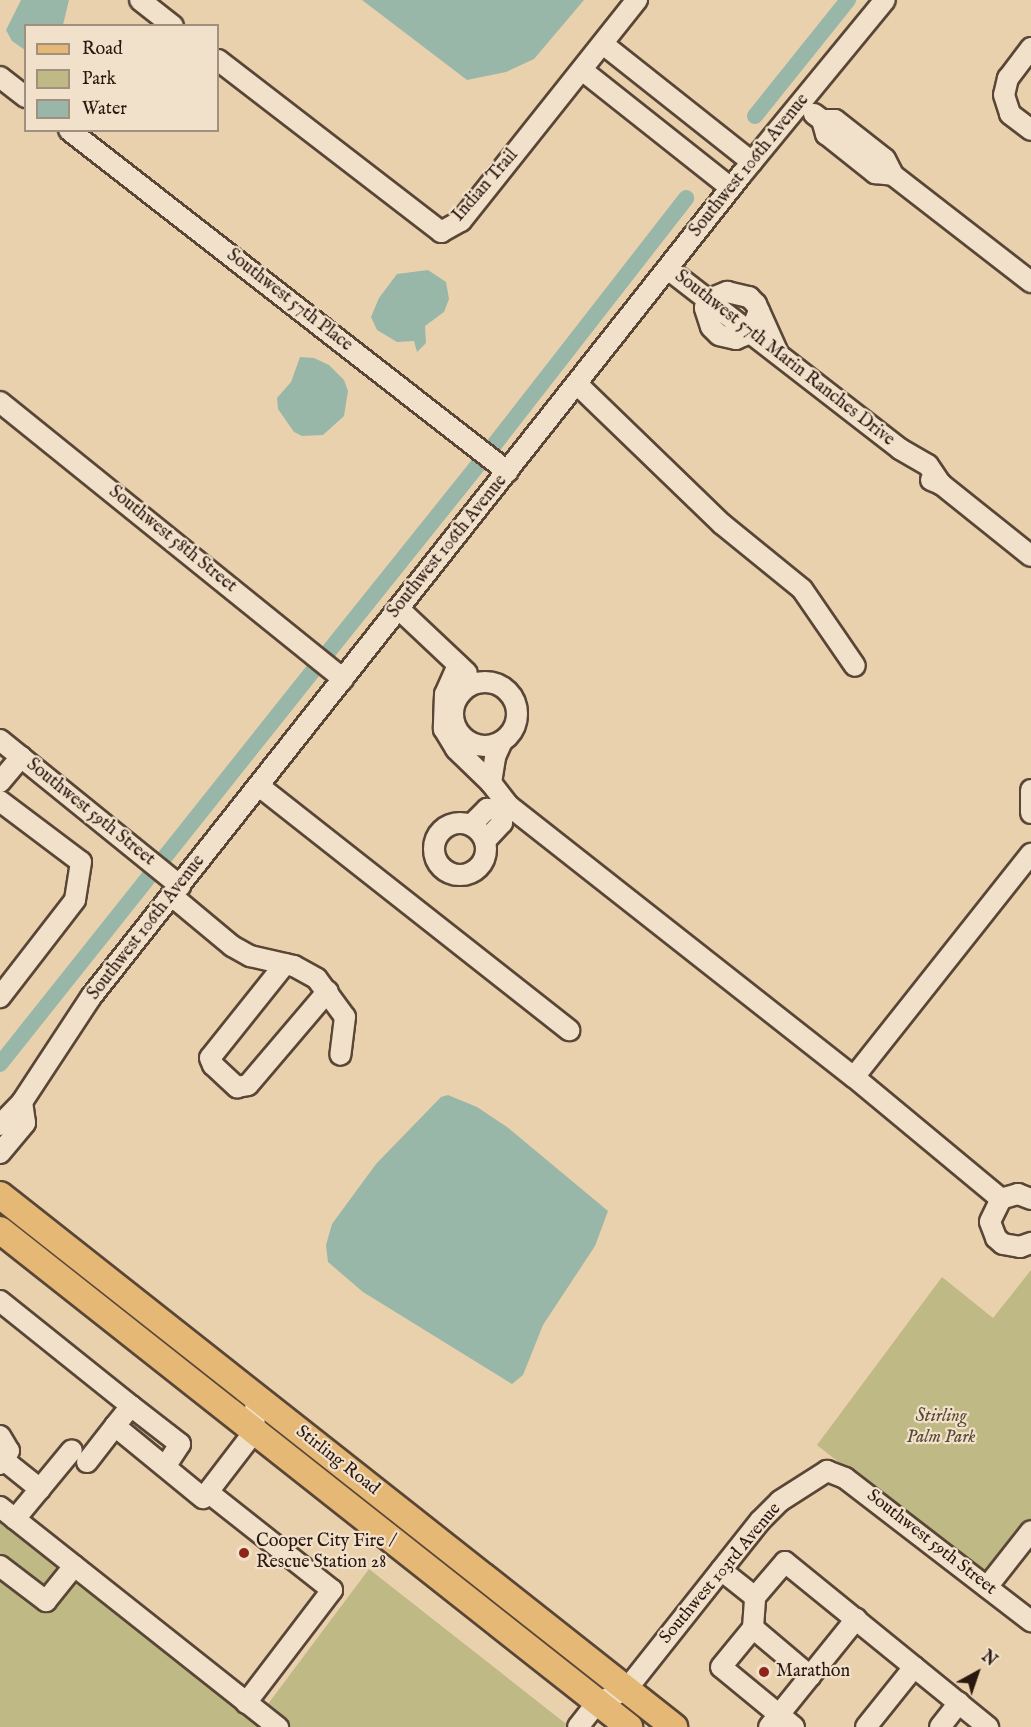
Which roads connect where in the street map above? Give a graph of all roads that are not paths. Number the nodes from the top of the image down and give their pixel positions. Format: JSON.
{"nodes":[{"id":1,"x":140,"y":0,"type":"edge"},
{"id":2,"x":637,"y":0,"type":"edge"},
{"id":3,"x":885,"y":0,"type":"edge"},
{"id":4,"x":170,"y":24,"type":"edge"},
{"id":5,"x":603,"y":44,"type":"junction"},
{"id":6,"x":1031,"y":48,"type":"edge"},
{"id":7,"x":219,"y":61,"type":"edge"},
{"id":8,"x":582,"y":70,"type":"junction"},
{"id":9,"x":0,"y":77,"type":"edge"},
{"id":10,"x":24,"y":95,"type":"edge"},
{"id":11,"x":800,"y":103,"type":"junction"},
{"id":12,"x":1031,"y":130,"type":"edge"},
{"id":13,"x":72,"y":132,"type":"edge"},
{"id":14,"x":752,"y":162,"type":"junction"},
{"id":15,"x":731,"y":188,"type":"junction"},
{"id":16,"x":668,"y":269,"type":"junction"},
{"id":17,"x":1031,"y":282,"type":"edge"},
{"id":18,"x":707,"y":300,"type":"junction"},
{"id":19,"x":759,"y":311,"type":"junction"},
{"id":20,"x":750,"y":333,"type":"junction"},
{"id":21,"x":779,"y":355,"type":"junction"},
{"id":22,"x":577,"y":384,"type":"junction"},
{"id":23,"x":0,"y":402,"type":"edge"},
{"id":24,"x":508,"y":472,"type":"junction"},
{"id":25,"x":1031,"y":556,"type":"edge"},
{"id":26,"x":399,"y":609,"type":"junction"},
{"id":27,"x":458,"y":665,"type":"junction"},
{"id":28,"x":855,"y":666,"type":"dead end"},
{"id":29,"x":343,"y":679,"type":"junction"},
{"id":30,"x":482,"y":681,"type":"junction"},
{"id":31,"x":462,"y":690,"type":"junction"},
{"id":32,"x":0,"y":740,"type":"edge"},
{"id":33,"x":502,"y":741,"type":"junction"},
{"id":34,"x":482,"y":746,"type":"junction"},
{"id":35,"x":21,"y":757,"type":"junction"},
{"id":36,"x":0,"y":782,"type":"edge"},
{"id":37,"x":491,"y":783,"type":"junction"},
{"id":38,"x":259,"y":786,"type":"junction"},
{"id":39,"x":1031,"y":790,"type":"edge"},
{"id":40,"x":0,"y":801,"type":"edge"},
{"id":41,"x":505,"y":808,"type":"junction"},
{"id":42,"x":1031,"y":813,"type":"edge"},
{"id":43,"x":471,"y":825,"type":"junction"},
{"id":44,"x":485,"y":842,"type":"junction"},
{"id":45,"x":1031,"y":855,"type":"edge"},
{"id":46,"x":176,"y":891,"type":"junction"},
{"id":47,"x":285,"y":964,"type":"junction"},
{"id":48,"x":328,"y":991,"type":"junction"},
{"id":49,"x":0,"y":997,"type":"edge"},
{"id":50,"x":569,"y":1030,"type":"dead end"},
{"id":51,"x":340,"y":1056,"type":"dead end"},
{"id":52,"x":854,"y":1077,"type":"junction"},
{"id":53,"x":22,"y":1102,"type":"junction"},
{"id":54,"x":0,"y":1125,"type":"edge"},
{"id":55,"x":0,"y":1153,"type":"edge"},
{"id":56,"x":0,"y":1195,"type":"edge"},
{"id":57,"x":1001,"y":1199,"type":"junction"},
{"id":58,"x":1031,"y":1199,"type":"edge"},
{"id":59,"x":0,"y":1230,"type":"edge"},
{"id":60,"x":1031,"y":1243,"type":"edge"},
{"id":61,"x":0,"y":1301,"type":"edge"},
{"id":62,"x":256,"y":1398,"type":"junction"},
{"id":63,"x":131,"y":1406,"type":"junction"},
{"id":64,"x":115,"y":1426,"type":"junction"},
{"id":65,"x":254,"y":1432,"type":"junction"},
{"id":66,"x":0,"y":1436,"type":"edge"},
{"id":67,"x":2,"y":1463,"type":"edge"},
{"id":68,"x":165,"y":1467,"type":"junction"},
{"id":69,"x":827,"y":1471,"type":"joint"},
{"id":70,"x":40,"y":1489,"type":"junction"},
{"id":71,"x":203,"y":1498,"type":"dead end"},
{"id":72,"x":7,"y":1513,"type":"edge"},
{"id":73,"x":1031,"y":1531,"type":"edge"},
{"id":74,"x":0,"y":1566,"type":"edge"},
{"id":75,"x":74,"y":1566,"type":"junction"},
{"id":76,"x":721,"y":1570,"type":"junction"},
{"id":77,"x":987,"y":1587,"type":"junction"},
{"id":78,"x":755,"y":1597,"type":"junction"},
{"id":79,"x":856,"y":1619,"type":"junction"},
{"id":80,"x":1031,"y":1621,"type":"edge"},
{"id":81,"x":753,"y":1628,"type":"junction"},
{"id":82,"x":914,"y":1667,"type":"junction"},
{"id":83,"x":810,"y":1676,"type":"junction"},
{"id":84,"x":626,"y":1690,"type":"junction"},
{"id":85,"x":246,"y":1703,"type":"junction"},
{"id":86,"x":597,"y":1703,"type":"junction"},
{"id":87,"x":959,"y":1703,"type":"junction"},
{"id":88,"x":780,"y":1723,"type":"edge"},
{"id":89,"x":622,"y":1725,"type":"edge"},
{"id":90,"x":278,"y":1727,"type":"edge"},
{"id":91,"x":578,"y":1727,"type":"edge"},
{"id":92,"x":674,"y":1727,"type":"edge"},
{"id":93,"x":866,"y":1727,"type":"edge"},
{"id":94,"x":940,"y":1727,"type":"edge"},
{"id":95,"x":988,"y":1727,"type":"edge"}],
"edges":[{"from":1,"to":4,"type":"street"},
{"from":2,"to":5,"type":"street","name":"Indian Trail"},
{"from":3,"to":11,"type":"street","name":"Southwest 106th Avenue"},
{"from":5,"to":8,"type":"street","name":"Indian Trail"},
{"from":5,"to":14,"type":"street"},
{"from":6,"to":12,"type":"street"},
{"from":7,"to":8,"type":"street","name":"Indian Trail"},
{"from":8,"to":15,"type":"street"},
{"from":9,"to":10,"type":"street"},
{"from":11,"to":14,"type":"street","name":"Southwest 106th Avenue"},
{"from":11,"to":17,"type":"street"},
{"from":13,"to":24,"type":"street","name":"Southwest 57th Place"},
{"from":14,"to":15,"type":"street","name":"Southwest 106th Avenue"},
{"from":15,"to":16,"type":"street","name":"Southwest 106th Avenue"},
{"from":16,"to":18,"type":"street","name":"Southwest 57th Marin Ranches Drive"},
{"from":16,"to":22,"type":"street","name":"Southwest 106th Avenue"},
{"from":18,"to":19,"type":"street"},
{"from":18,"to":20,"type":"street"},
{"from":19,"to":20,"type":"street"},
{"from":19,"to":21,"type":"street"},
{"from":20,"to":21,"type":"street","name":"Southwest 57th Marin Ranches Drive"},
{"from":21,"to":25,"type":"street","name":"Southwest 57th Marin Ranches Drive"},
{"from":22,"to":24,"type":"street","name":"Southwest 106th Avenue"},
{"from":22,"to":28,"type":"street"},
{"from":23,"to":29,"type":"street","name":"Southwest 58th Street"},
{"from":24,"to":26,"type":"street","name":"Southwest 106th Avenue"},
{"from":26,"to":27,"type":"street"},
{"from":26,"to":29,"type":"street","name":"Southwest 106th Avenue"},
{"from":27,"to":30,"type":"street"},
{"from":27,"to":31,"type":"street"},
{"from":27,"to":37,"type":"street"},
{"from":29,"to":38,"type":"street","name":"Southwest 106th Avenue"},
{"from":30,"to":31,"type":"street"},
{"from":30,"to":33,"type":"street"},
{"from":31,"to":34,"type":"street"},
{"from":32,"to":35,"type":"street","name":"Southwest 59th Street"},
{"from":33,"to":34,"type":"street"},
{"from":33,"to":37,"type":"street"},
{"from":34,"to":37,"type":"street"},
{"from":35,"to":36,"type":"street"},
{"from":35,"to":46,"type":"street","name":"Southwest 59th Street"},
{"from":37,"to":41,"type":"street"},
{"from":38,"to":46,"type":"street","name":"Southwest 106th Avenue"},
{"from":38,"to":50,"type":"street"},
{"from":39,"to":42,"type":"street"},
{"from":40,"to":49,"type":"street"},
{"from":41,"to":43,"type":"street"},
{"from":41,"to":44,"type":"street"},
{"from":41,"to":52,"type":"street"},
{"from":43,"to":44,"type":"street"},
{"from":43,"to":44,"type":"street"},
{"from":45,"to":52,"type":"street"},
{"from":46,"to":47,"type":"street","name":"Southwest 59th Street"},
{"from":46,"to":53,"type":"street","name":"Southwest 106th Avenue"},
{"from":47,"to":48,"type":"street","name":"Southwest 59th Street"},
{"from":47,"to":48,"type":"street"},
{"from":48,"to":51,"type":"street","name":"Southwest 59th Street"},
{"from":52,"to":57,"type":"street"},
{"from":53,"to":54,"type":"street","name":"Southwest 106th Avenue"},
{"from":53,"to":55,"type":"street","name":"Southwest 106th Avenue"},
{"from":56,"to":62,"type":"main road","name":"Stirling Road"},
{"from":57,"to":58,"type":"street"},
{"from":57,"to":60,"type":"street"},
{"from":59,"to":65,"type":"main road","name":"Stirling Road"},
{"from":61,"to":63,"type":"street"},
{"from":62,"to":65,"type":"street"},
{"from":62,"to":84,"type":"main road","name":"Stirling Road"},
{"from":63,"to":64,"type":"street"},
{"from":63,"to":68,"type":"street"},
{"from":64,"to":68,"type":"street"},
{"from":64,"to":70,"type":"street"},
{"from":65,"to":85,"type":"street"},
{"from":65,"to":86,"type":"main road","name":"Stirling Road"},
{"from":66,"to":67,"type":"street"},
{"from":67,"to":70,"type":"street"},
{"from":68,"to":71,"type":"street"},
{"from":69,"to":76,"type":"street","name":"Southwest 103rd Avenue"},
{"from":69,"to":77,"type":"street","name":"Southwest 59th Street"},
{"from":70,"to":72,"type":"street"},
{"from":72,"to":75,"type":"street"},
{"from":73,"to":77,"type":"street"},
{"from":74,"to":75,"type":"street"},
{"from":75,"to":85,"type":"street"},
{"from":76,"to":78,"type":"street"},
{"from":76,"to":84,"type":"street","name":"Southwest 103rd Avenue"},
{"from":77,"to":80,"type":"street","name":"Southwest 59th Street"},
{"from":78,"to":79,"type":"street"},
{"from":78,"to":81,"type":"street"},
{"from":79,"to":82,"type":"street"},
{"from":79,"to":83,"type":"street"},
{"from":81,"to":83,"type":"street"},
{"from":81,"to":88,"type":"street"},
{"from":82,"to":87,"type":"street"},
{"from":82,"to":93,"type":"street"},
{"from":83,"to":88,"type":"street"},
{"from":84,"to":86,"type":"street"},
{"from":84,"to":89,"type":"street"},
{"from":84,"to":92,"type":"main road","name":"Stirling Road"},
{"from":85,"to":90,"type":"street"},
{"from":86,"to":89,"type":"main road","name":"Stirling Road"},
{"from":86,"to":91,"type":"street"},
{"from":87,"to":94,"type":"street"},
{"from":87,"to":95,"type":"street"}]}
